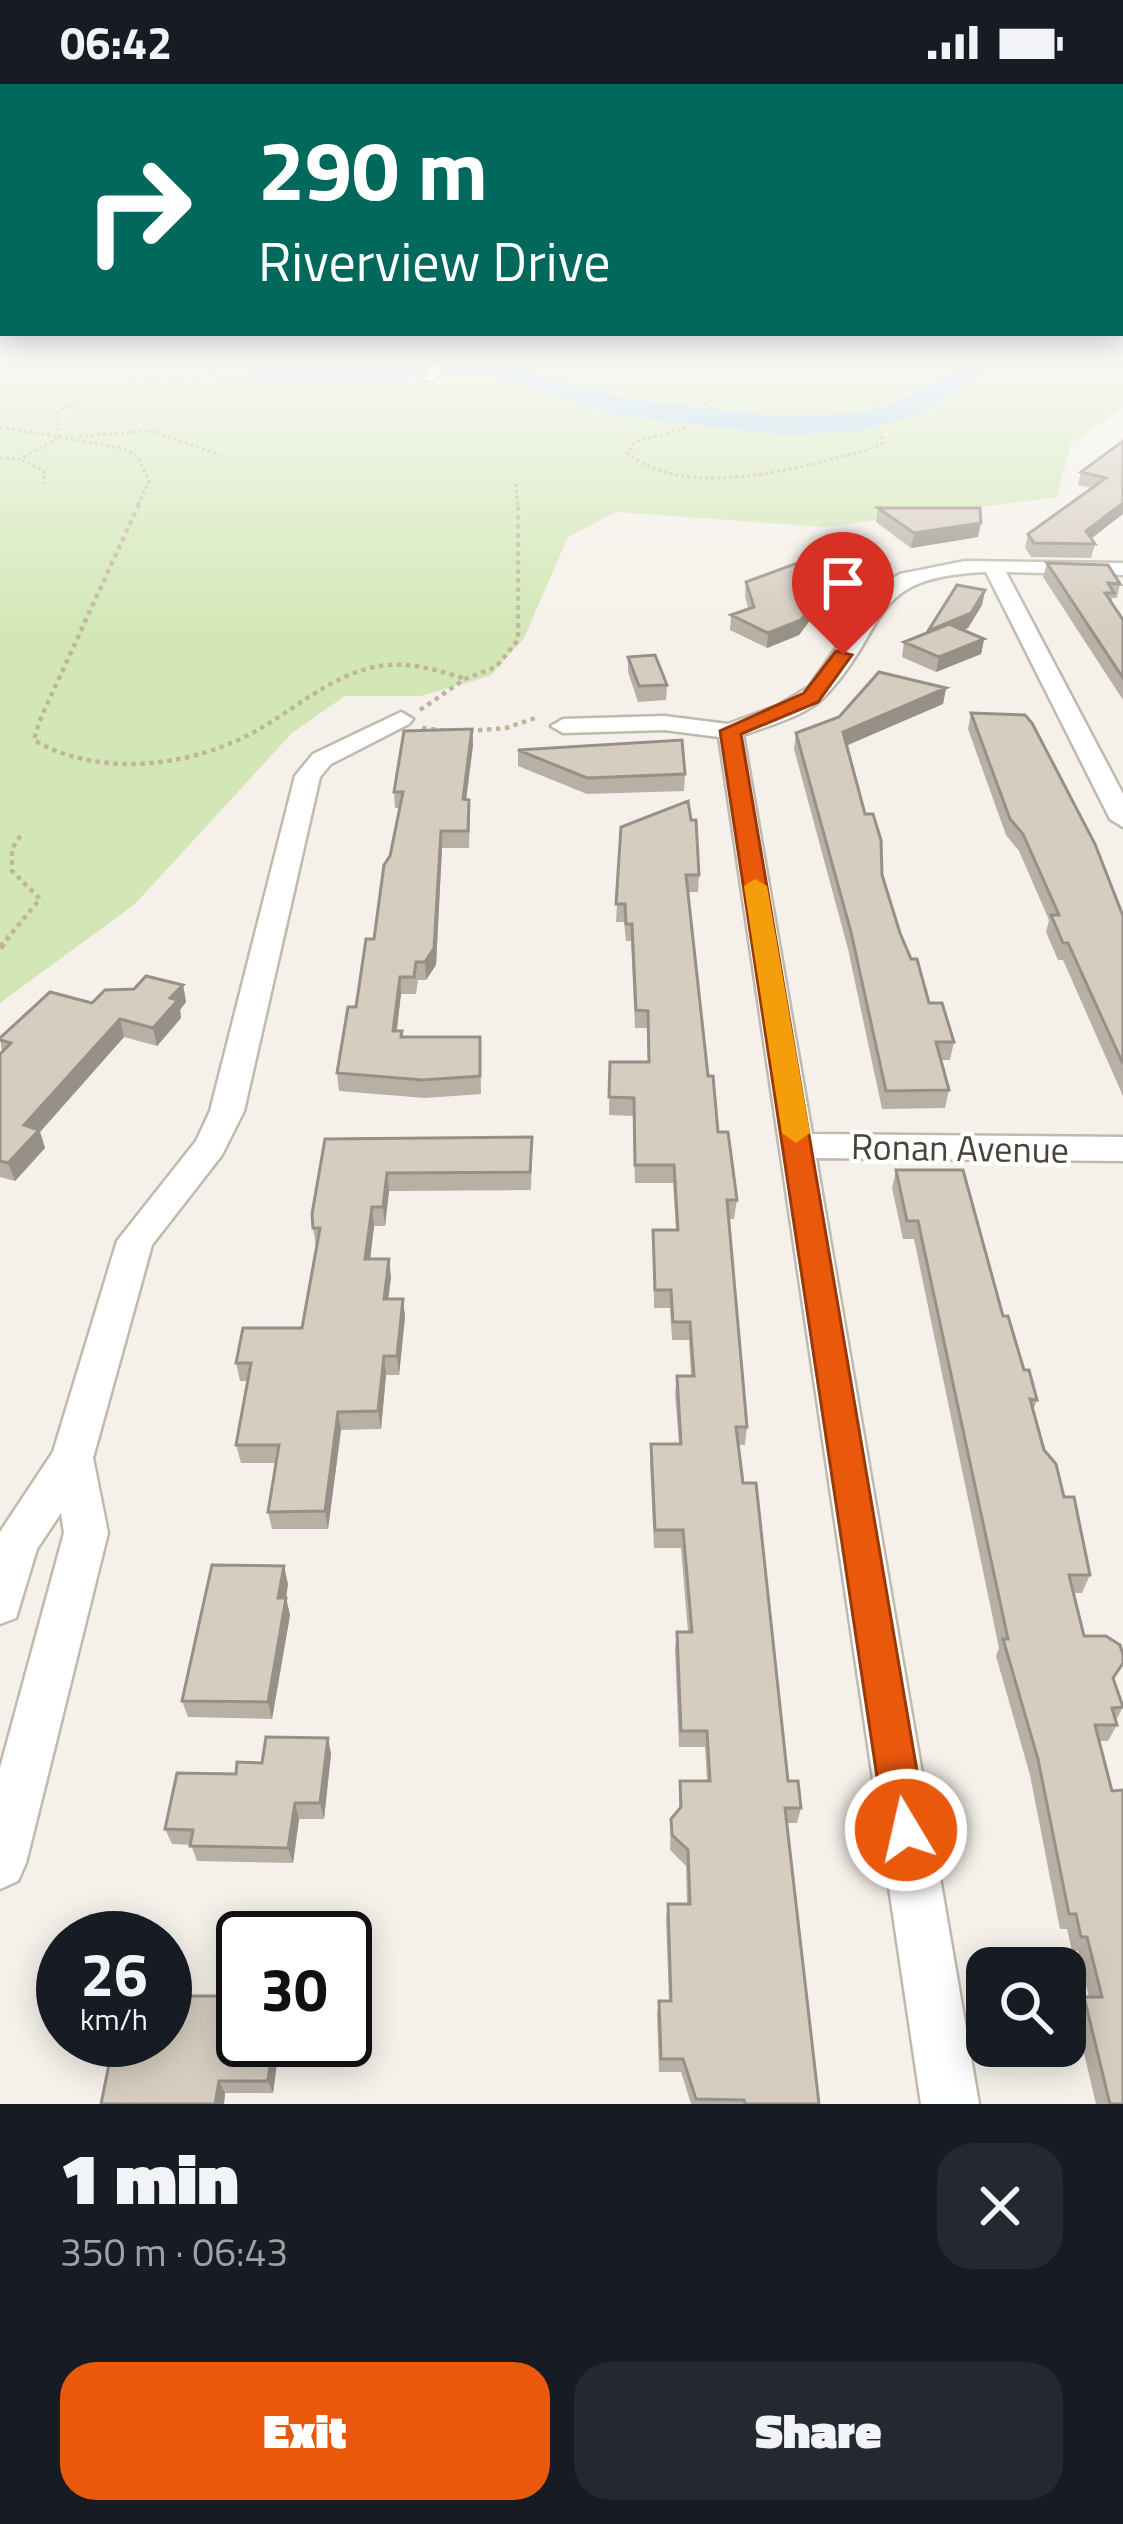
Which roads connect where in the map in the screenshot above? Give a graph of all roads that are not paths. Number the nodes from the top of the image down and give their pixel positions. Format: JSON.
{"nodes":[{"id":1,"x":994,"y":569,"type":"junction"},
{"id":2,"x":1123,"y":569,"type":"edge"},
{"id":3,"x":401,"y":719,"type":"road end"},
{"id":4,"x":563,"y":726,"type":"road end"},
{"id":5,"x":730,"y":731,"type":"junction"},
{"id":6,"x":1123,"y":819,"type":"edge"},
{"id":7,"x":798,"y":1146,"type":"junction"},
{"id":8,"x":1123,"y":1149,"type":"edge"},
{"id":9,"x":72,"y":1458,"type":"junction"},
{"id":10,"x":0,"y":1603,"type":"edge"},
{"id":11,"x":0,"y":1863,"type":"edge"},
{"id":12,"x":950,"y":2104,"type":"edge"}],
"edges":[{"from":1,"to":2,"type":"street"},
{"from":1,"to":5,"type":"street"},
{"from":1,"to":6,"type":"street"},
{"from":3,"to":9,"type":"street"},
{"from":4,"to":5,"type":"street"},
{"from":5,"to":7,"type":"street"},
{"from":7,"to":8,"type":"street","name":"Ronan Avenue"},
{"from":7,"to":12,"type":"street"},
{"from":9,"to":10,"type":"street"},
{"from":9,"to":11,"type":"street"}]}
